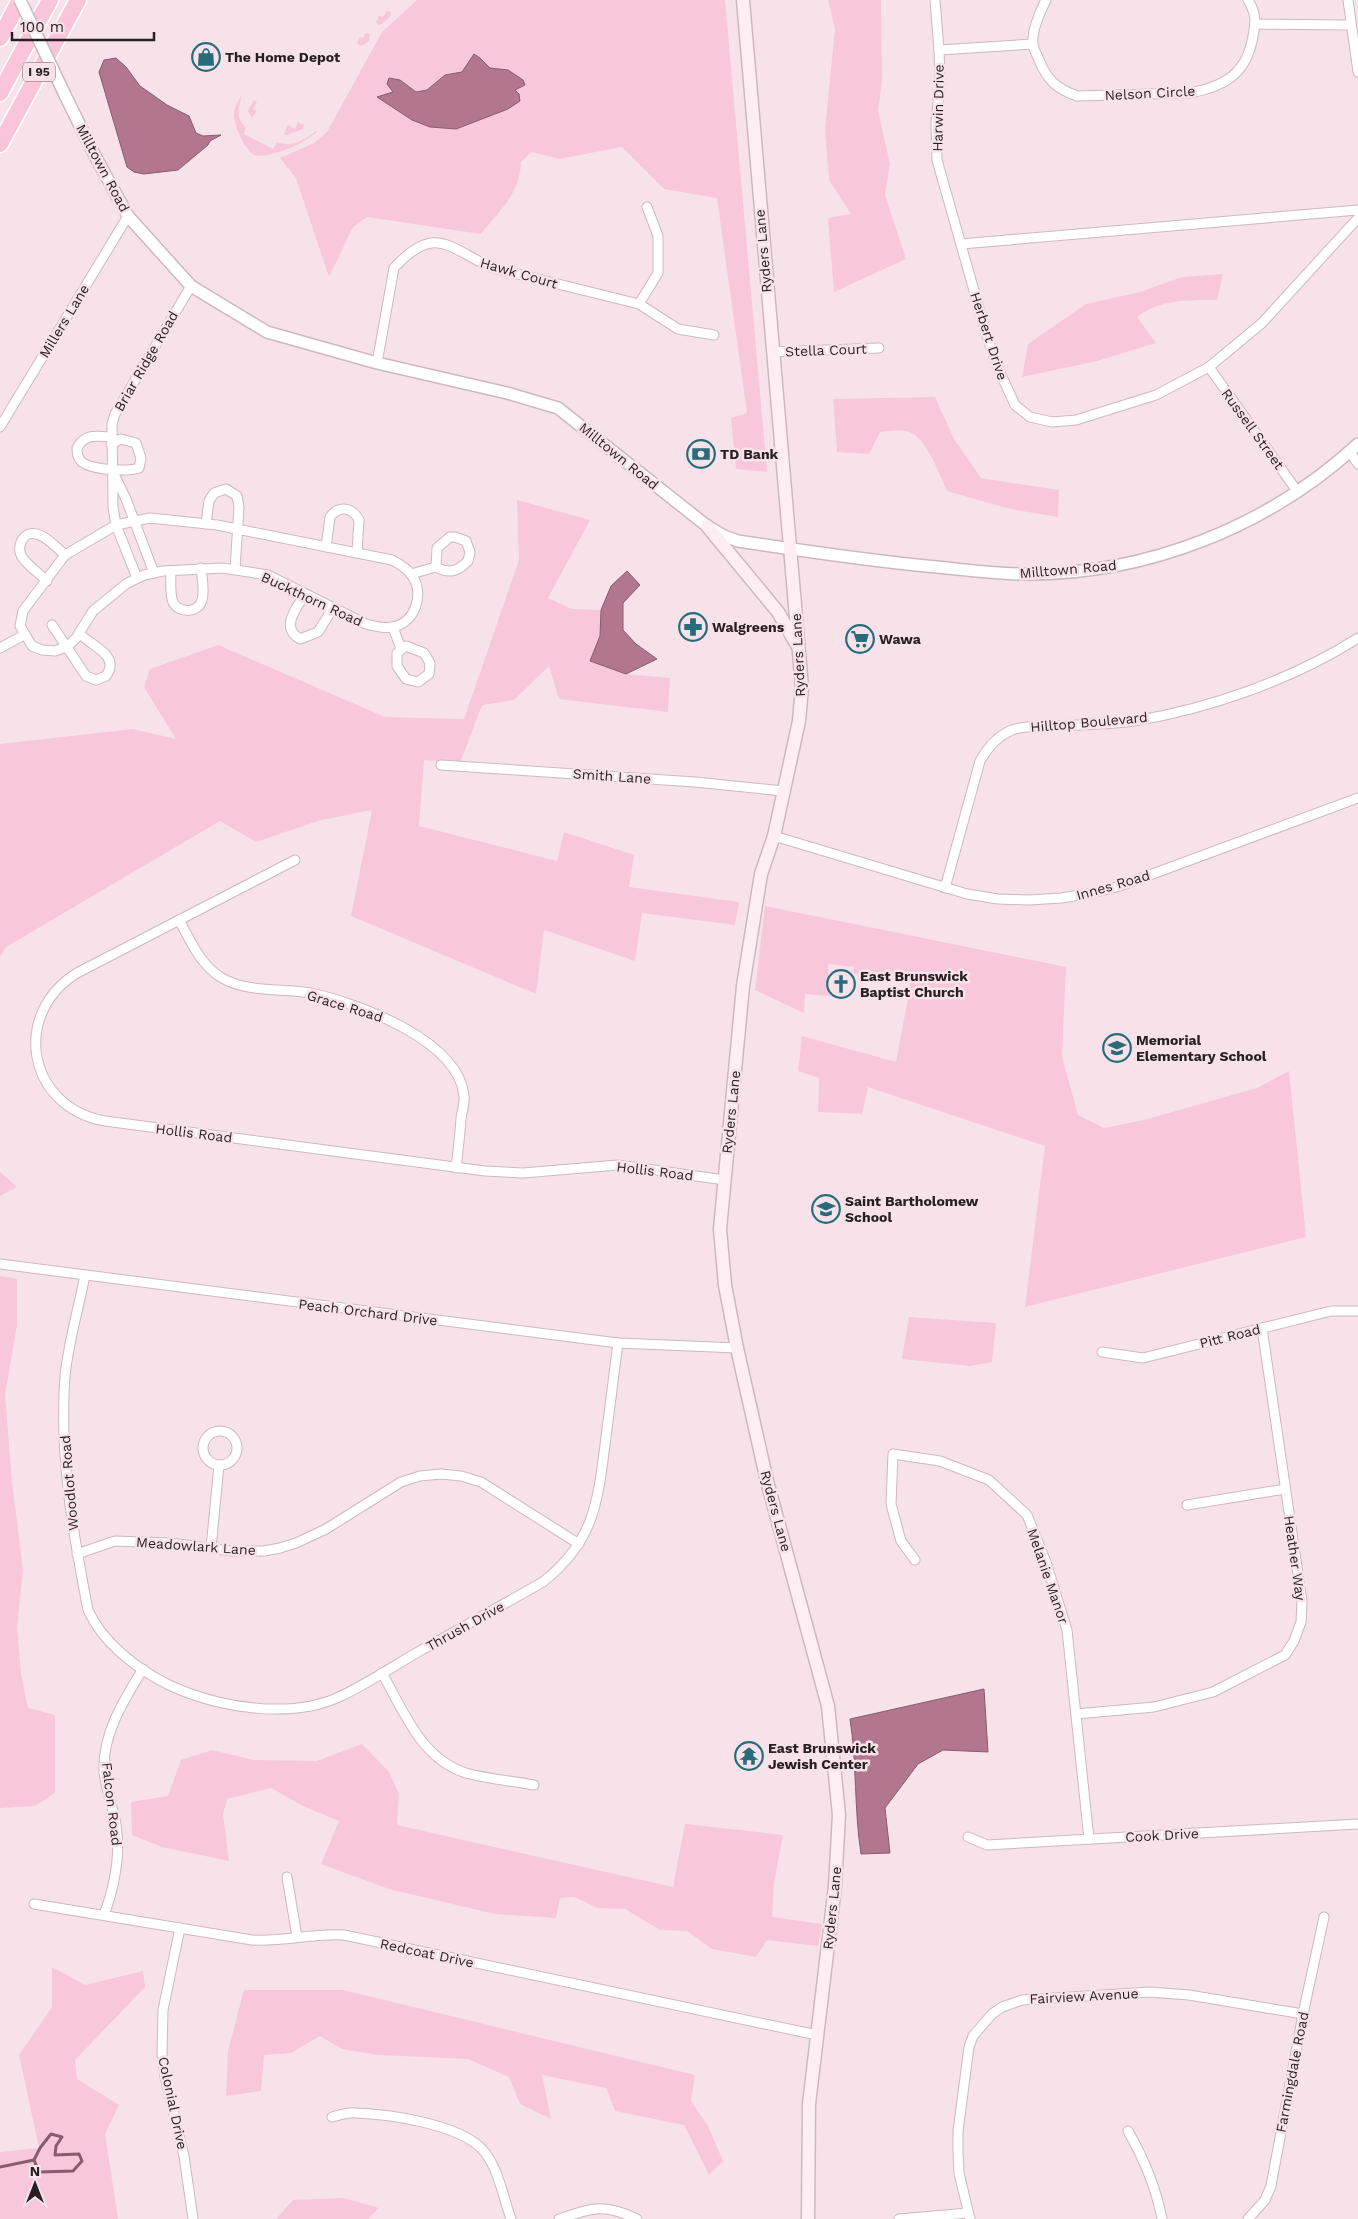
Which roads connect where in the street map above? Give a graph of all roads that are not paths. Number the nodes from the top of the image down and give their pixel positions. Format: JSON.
{"nodes":[{"id":1,"x":20,"y":0,"type":"edge"},
{"id":2,"x":50,"y":0,"type":"edge"},
{"id":3,"x":78,"y":0,"type":"edge"},
{"id":4,"x":742,"y":0,"type":"edge"},
{"id":5,"x":935,"y":0,"type":"edge"},
{"id":6,"x":1046,"y":0,"type":"edge"},
{"id":7,"x":1248,"y":0,"type":"edge"},
{"id":8,"x":1348,"y":0,"type":"edge"},
{"id":9,"x":1255,"y":24,"type":"junction"},
{"id":10,"x":1351,"y":25,"type":"junction"},
{"id":11,"x":0,"y":38,"type":"edge"},
{"id":12,"x":1033,"y":44,"type":"junction"},
{"id":13,"x":939,"y":50,"type":"junction"},
{"id":14,"x":1358,"y":57,"type":"edge"},
{"id":15,"x":1358,"y":72,"type":"edge"},
{"id":16,"x":0,"y":93,"type":"edge"},
{"id":17,"x":0,"y":144,"type":"edge"},
{"id":18,"x":647,"y":207,"type":"dead end"},
{"id":19,"x":1358,"y":210,"type":"edge"},
{"id":20,"x":128,"y":216,"type":"junction"},
{"id":21,"x":1358,"y":218,"type":"edge"},
{"id":22,"x":961,"y":244,"type":"junction"},
{"id":23,"x":191,"y":286,"type":"junction"},
{"id":24,"x":639,"y":304,"type":"junction"},
{"id":25,"x":714,"y":335,"type":"dead end"},
{"id":26,"x":879,"y":348,"type":"dead end"},
{"id":27,"x":772,"y":352,"type":"junction"},
{"id":28,"x":377,"y":363,"type":"junction"},
{"id":29,"x":1209,"y":367,"type":"junction"},
{"id":30,"x":0,"y":427,"type":"edge"},
{"id":31,"x":111,"y":440,"type":"junction"},
{"id":32,"x":1354,"y":448,"type":"edge"},
{"id":33,"x":1358,"y":464,"type":"edge"},
{"id":34,"x":112,"y":470,"type":"junction"},
{"id":35,"x":1297,"y":491,"type":"junction"},
{"id":36,"x":134,"y":520,"type":"junction"},
{"id":37,"x":206,"y":524,"type":"junction"},
{"id":38,"x":116,"y":525,"type":"junction"},
{"id":39,"x":707,"y":526,"type":"junction"},
{"id":40,"x":238,"y":529,"type":"junction"},
{"id":41,"x":326,"y":547,"type":"junction"},
{"id":42,"x":792,"y":549,"type":"junction"},
{"id":43,"x":357,"y":553,"type":"junction"},
{"id":44,"x":65,"y":555,"type":"junction"},
{"id":45,"x":436,"y":566,"type":"junction"},
{"id":46,"x":201,"y":568,"type":"junction"},
{"id":47,"x":235,"y":569,"type":"junction"},
{"id":48,"x":171,"y":571,"type":"junction"},
{"id":49,"x":154,"y":573,"type":"junction"},
{"id":50,"x":411,"y":574,"type":"junction"},
{"id":51,"x":137,"y":578,"type":"junction"},
{"id":52,"x":47,"y":581,"type":"junction"},
{"id":53,"x":305,"y":594,"type":"junction"},
{"id":54,"x":333,"y":608,"type":"junction"},
{"id":55,"x":52,"y":625,"type":"dead end"},
{"id":56,"x":393,"y":627,"type":"junction"},
{"id":57,"x":79,"y":633,"type":"junction"},
{"id":58,"x":24,"y":635,"type":"junction"},
{"id":59,"x":1358,"y":638,"type":"edge"},
{"id":60,"x":66,"y":646,"type":"junction"},
{"id":61,"x":798,"y":647,"type":"junction"},
{"id":62,"x":0,"y":648,"type":"edge"},
{"id":63,"x":402,"y":649,"type":"dead end"},
{"id":64,"x":440,"y":765,"type":"dead end"},
{"id":65,"x":783,"y":791,"type":"junction"},
{"id":66,"x":1358,"y":798,"type":"edge"},
{"id":67,"x":774,"y":836,"type":"junction"},
{"id":68,"x":295,"y":860,"type":"dead end"},
{"id":69,"x":945,"y":888,"type":"junction"},
{"id":70,"x":179,"y":920,"type":"junction"},
{"id":71,"x":456,"y":1168,"type":"junction"},
{"id":72,"x":725,"y":1180,"type":"junction"},
{"id":73,"x":0,"y":1264,"type":"edge"},
{"id":74,"x":85,"y":1275,"type":"junction"},
{"id":75,"x":1358,"y":1311,"type":"edge"},
{"id":76,"x":1262,"y":1328,"type":"junction"},
{"id":77,"x":618,"y":1343,"type":"junction"},
{"id":78,"x":737,"y":1348,"type":"junction"},
{"id":79,"x":1102,"y":1352,"type":"dead end"},
{"id":80,"x":219,"y":1466,"type":"dead end"},
{"id":81,"x":1285,"y":1489,"type":"junction"},
{"id":82,"x":1188,"y":1505,"type":"dead end"},
{"id":83,"x":579,"y":1544,"type":"junction"},
{"id":84,"x":211,"y":1548,"type":"junction"},
{"id":85,"x":77,"y":1554,"type":"junction"},
{"id":86,"x":915,"y":1560,"type":"dead end"},
{"id":87,"x":143,"y":1669,"type":"junction"},
{"id":88,"x":382,"y":1673,"type":"junction"},
{"id":89,"x":1076,"y":1714,"type":"junction"},
{"id":90,"x":534,"y":1785,"type":"dead end"},
{"id":91,"x":1358,"y":1824,"type":"edge"},
{"id":92,"x":968,"y":1837,"type":"dead end"},
{"id":93,"x":1089,"y":1839,"type":"junction"},
{"id":94,"x":287,"y":1877,"type":"dead end"},
{"id":95,"x":34,"y":1904,"type":"dead end"},
{"id":96,"x":104,"y":1915,"type":"junction"},
{"id":97,"x":1324,"y":1917,"type":"dead end"},
{"id":98,"x":180,"y":1928,"type":"junction"},
{"id":99,"x":297,"y":1937,"type":"junction"},
{"id":100,"x":1303,"y":2014,"type":"junction"},
{"id":101,"x":817,"y":2035,"type":"junction"},
{"id":102,"x":332,"y":2117,"type":"dead end"},
{"id":103,"x":1128,"y":2131,"type":"dead end"},
{"id":104,"x":969,"y":2216,"type":"edge"},
{"id":105,"x":193,"y":2219,"type":"edge"},
{"id":106,"x":511,"y":2219,"type":"edge"},
{"id":107,"x":559,"y":2219,"type":"edge"},
{"id":108,"x":637,"y":2219,"type":"edge"},
{"id":109,"x":808,"y":2219,"type":"edge"},
{"id":110,"x":899,"y":2219,"type":"edge"},
{"id":111,"x":1162,"y":2219,"type":"edge"},
{"id":112,"x":1248,"y":2219,"type":"edge"}],
"edges":[{"from":1,"to":11,"type":"highway"},
{"from":1,"to":20,"type":"street","name":"Milltown Road","bridge":true},
{"from":2,"to":16,"type":"highway","number":"I 95"},
{"from":3,"to":17,"type":"highway","number":"I 95"},
{"from":4,"to":27,"type":"main road","name":"Ryders Lane"},
{"from":5,"to":13,"type":"street","name":"Harwin Drive"},
{"from":6,"to":12,"type":"street"},
{"from":7,"to":9,"type":"street","name":"Nelson Circle"},
{"from":8,"to":10,"type":"street"},
{"from":9,"to":10,"type":"street"},
{"from":9,"to":12,"type":"street","name":"Nelson Circle"},
{"from":10,"to":14,"type":"street"},
{"from":12,"to":13,"type":"street"},
{"from":13,"to":22,"type":"street","name":"Harwin Drive"},
{"from":14,"to":15,"type":"street"},
{"from":18,"to":24,"type":"street"},
{"from":19,"to":22,"type":"street"},
{"from":20,"to":23,"type":"street","name":"Milltown Road"},
{"from":20,"to":30,"type":"street","name":"Millers Lane"},
{"from":21,"to":29,"type":"street","name":"Herbert Drive"},
{"from":22,"to":29,"type":"street","name":"Herbert Drive"},
{"from":23,"to":28,"type":"street","name":"Milltown Road"},
{"from":23,"to":31,"type":"street","name":"Briar Ridge Road"},
{"from":24,"to":25,"type":"street","name":"Hawk Court"},
{"from":24,"to":28,"type":"street","name":"Hawk Court"},
{"from":26,"to":27,"type":"street","name":"Stella Court"},
{"from":27,"to":42,"type":"main road","name":"Ryders Lane"},
{"from":28,"to":39,"type":"street","name":"Milltown Road"},
{"from":29,"to":35,"type":"street","name":"Russell Street"},
{"from":31,"to":34,"type":"street","name":"Briar Ridge Road"},
{"from":31,"to":34,"type":"street"},
{"from":31,"to":34,"type":"street"},
{"from":32,"to":33,"type":"street"},
{"from":32,"to":35,"type":"street","name":"Milltown Road"},
{"from":34,"to":36,"type":"street","name":"Briar Ridge Road"},
{"from":34,"to":38,"type":"street","name":"Briar Ridge Road"},
{"from":35,"to":42,"type":"street","name":"Milltown Road"},
{"from":36,"to":37,"type":"street"},
{"from":36,"to":38,"type":"street"},
{"from":36,"to":49,"type":"street","name":"Briar Ridge Road"},
{"from":37,"to":40,"type":"street"},
{"from":37,"to":40,"type":"street"},
{"from":38,"to":44,"type":"street"},
{"from":38,"to":51,"type":"street","name":"Briar Ridge Road"},
{"from":39,"to":42,"type":"street","name":"Milltown Road"},
{"from":39,"to":61,"type":"main road"},
{"from":40,"to":41,"type":"street"},
{"from":40,"to":47,"type":"street"},
{"from":41,"to":43,"type":"street"},
{"from":41,"to":43,"type":"street"},
{"from":42,"to":61,"type":"main road","name":"Ryders Lane"},
{"from":43,"to":50,"type":"street"},
{"from":44,"to":52,"type":"street"},
{"from":44,"to":52,"type":"street"},
{"from":45,"to":45,"type":"street"},
{"from":45,"to":50,"type":"street"},
{"from":46,"to":47,"type":"street","name":"Buckthorn Road"},
{"from":46,"to":48,"type":"street","name":"Buckthorn Road"},
{"from":46,"to":48,"type":"street"},
{"from":47,"to":53,"type":"street","name":"Buckthorn Road"},
{"from":48,"to":49,"type":"street","name":"Buckthorn Road"},
{"from":49,"to":51,"type":"street","name":"Buckthorn Road"},
{"from":50,"to":56,"type":"street"},
{"from":51,"to":57,"type":"street","name":"Buckthorn Road"},
{"from":52,"to":58,"type":"street"},
{"from":53,"to":54,"type":"street","name":"Buckthorn Road"},
{"from":53,"to":54,"type":"street"},
{"from":54,"to":56,"type":"street","name":"Buckthorn Road"},
{"from":55,"to":60,"type":"street"},
{"from":56,"to":63,"type":"street"},
{"from":57,"to":60,"type":"street","name":"Buckthorn Road"},
{"from":57,"to":60,"type":"street"},
{"from":58,"to":60,"type":"street"},
{"from":58,"to":62,"type":"street"},
{"from":59,"to":69,"type":"street","name":"Hilltop Boulevard"},
{"from":61,"to":65,"type":"main road","name":"Ryders Lane"},
{"from":64,"to":65,"type":"street","name":"Smith Lane"},
{"from":65,"to":67,"type":"main road","name":"Ryders Lane"},
{"from":66,"to":69,"type":"street","name":"Innes Road"},
{"from":67,"to":69,"type":"street","name":"Innes Road"},
{"from":67,"to":72,"type":"main road","name":"Ryders Lane"},
{"from":68,"to":70,"type":"street","name":"Hollis Road"},
{"from":70,"to":71,"type":"street","name":"Grace Road"},
{"from":70,"to":71,"type":"street","name":"Hollis Road"},
{"from":71,"to":72,"type":"street","name":"Hollis Road"},
{"from":72,"to":78,"type":"main road","name":"Ryders Lane"},
{"from":73,"to":74,"type":"street","name":"Peach Orchard Drive"},
{"from":74,"to":77,"type":"street","name":"Peach Orchard Drive"},
{"from":74,"to":85,"type":"street","name":"Woodlot Road"},
{"from":75,"to":76,"type":"street","name":"Pitt Road"},
{"from":76,"to":79,"type":"street","name":"Pitt Road"},
{"from":76,"to":81,"type":"street","name":"Heather Way"},
{"from":77,"to":78,"type":"street","name":"Peach Orchard Drive"},
{"from":77,"to":83,"type":"street","name":"Thrush Drive"},
{"from":78,"to":101,"type":"main road","name":"Ryders Lane"},
{"from":80,"to":84,"type":"street"},
{"from":81,"to":82,"type":"street"},
{"from":81,"to":89,"type":"street","name":"Heather Way"},
{"from":83,"to":84,"type":"street","name":"Meadowlark Lane"},
{"from":83,"to":88,"type":"street","name":"Thrush Drive"},
{"from":84,"to":85,"type":"street","name":"Meadowlark Lane"},
{"from":85,"to":87,"type":"street","name":"Woodlot Road"},
{"from":86,"to":89,"type":"street","name":"Melanie Manor"},
{"from":87,"to":88,"type":"street","name":"Thrush Drive"},
{"from":87,"to":96,"type":"street","name":"Falcon Road"},
{"from":88,"to":90,"type":"street"},
{"from":89,"to":93,"type":"street","name":"Melanie Manor"},
{"from":91,"to":93,"type":"street","name":"Cook Drive"},
{"from":92,"to":93,"type":"street","name":"Cook Drive"},
{"from":94,"to":99,"type":"street"},
{"from":95,"to":96,"type":"street","name":"Redcoat Drive"},
{"from":96,"to":98,"type":"street","name":"Redcoat Drive"},
{"from":97,"to":100,"type":"street","name":"Farmingdale Road"},
{"from":98,"to":99,"type":"street","name":"Redcoat Drive"},
{"from":98,"to":105,"type":"street","name":"Colonial Drive"},
{"from":99,"to":101,"type":"street","name":"Redcoat Drive"},
{"from":100,"to":104,"type":"street","name":"Fairview Avenue"},
{"from":100,"to":112,"type":"street","name":"Farmingdale Road"},
{"from":101,"to":109,"type":"main road","name":"Ryders Lane"},
{"from":102,"to":106,"type":"street"},
{"from":103,"to":111,"type":"street"},
{"from":104,"to":110,"type":"street"},
{"from":107,"to":108,"type":"street"}]}
